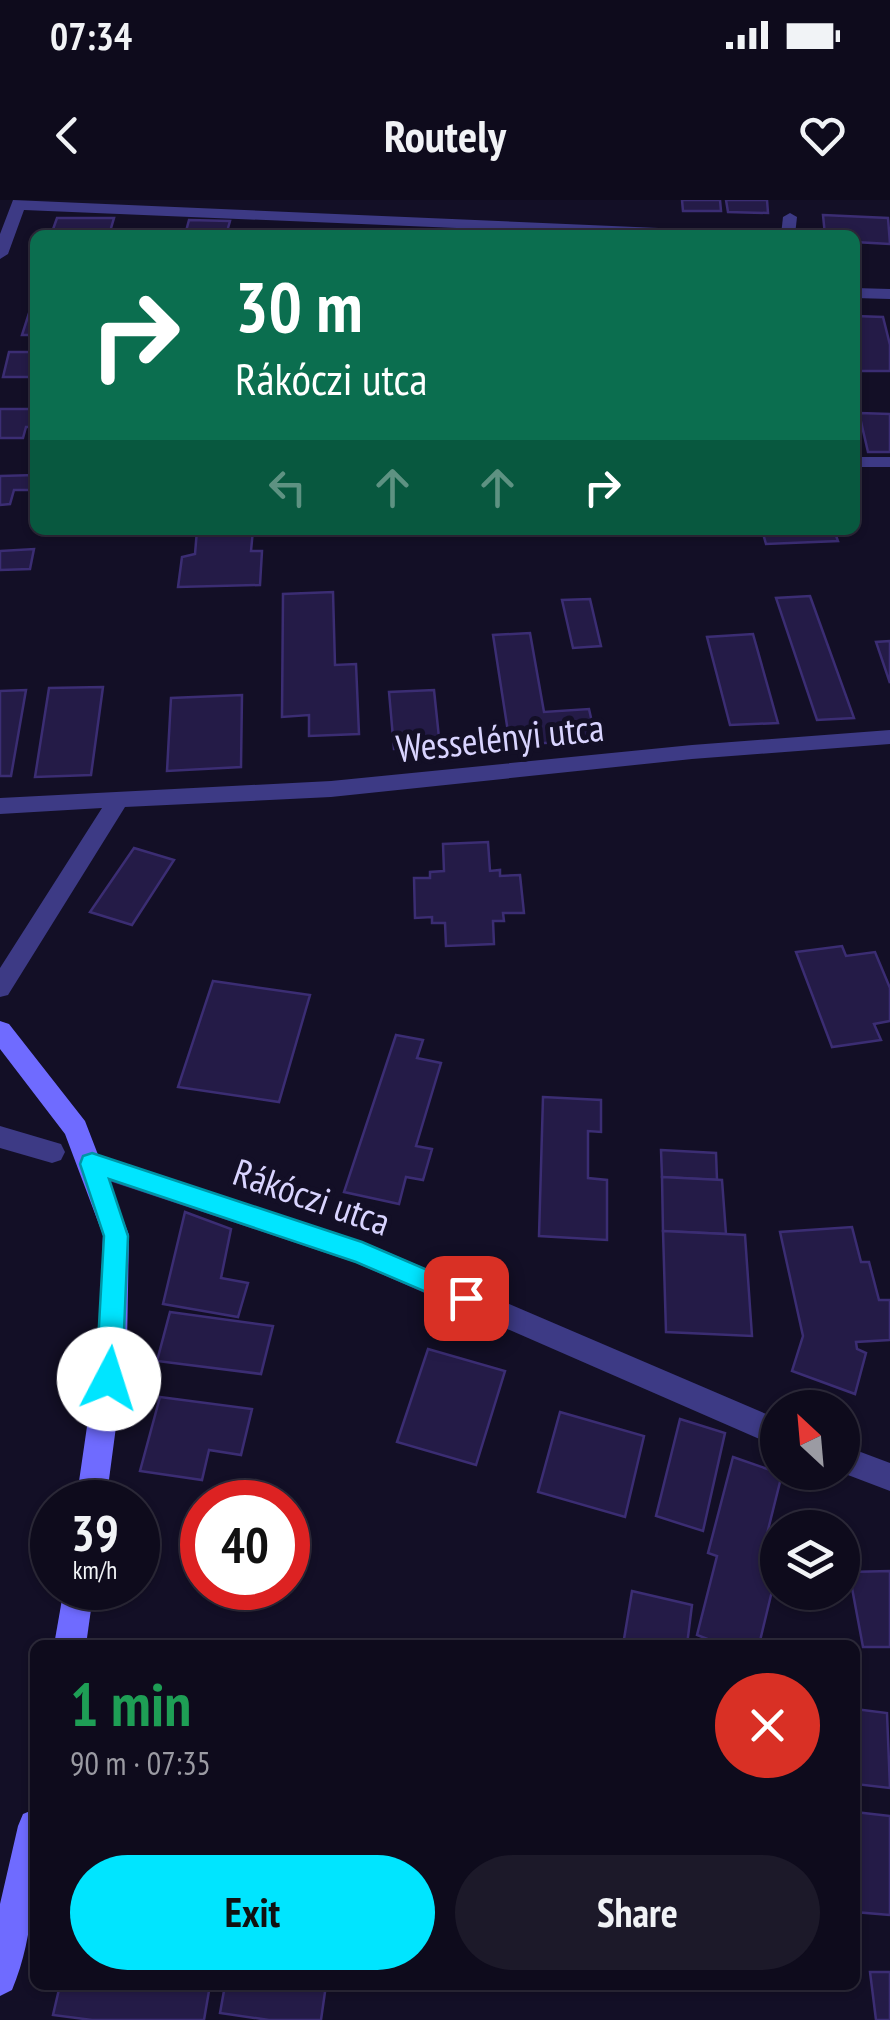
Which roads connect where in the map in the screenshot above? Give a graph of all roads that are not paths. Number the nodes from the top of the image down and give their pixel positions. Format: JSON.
{"nodes":[{"id":1,"x":19,"y":203,"type":"edge"},
{"id":2,"x":790,"y":217,"type":"dead end"},
{"id":3,"x":617,"y":230,"type":"edge"},
{"id":4,"x":789,"y":230,"type":"edge"},
{"id":5,"x":0,"y":254,"type":"edge"},
{"id":6,"x":860,"y":293,"type":"edge"},
{"id":7,"x":890,"y":294,"type":"edge"},
{"id":8,"x":860,"y":462,"type":"edge"},
{"id":9,"x":890,"y":462,"type":"edge"},
{"id":10,"x":890,"y":738,"type":"edge"},
{"id":11,"x":117,"y":802,"type":"junction"},
{"id":12,"x":0,"y":806,"type":"edge"},
{"id":13,"x":0,"y":988,"type":"edge"},
{"id":14,"x":0,"y":1032,"type":"edge"},
{"id":15,"x":0,"y":1137,"type":"edge"},
{"id":16,"x":52,"y":1152,"type":"dead end"},
{"id":17,"x":92,"y":1164,"type":"junction"},
{"id":18,"x":760,"y":1425,"type":"edge"},
{"id":19,"x":860,"y":1466,"type":"edge"},
{"id":20,"x":890,"y":1477,"type":"edge"},
{"id":21,"x":95,"y":1480,"type":"edge"},
{"id":22,"x":76,"y":1610,"type":"edge"},
{"id":23,"x":71,"y":1640,"type":"edge"},
{"id":24,"x":30,"y":1848,"type":"edge"},
{"id":25,"x":0,"y":1978,"type":"edge"}],
"edges":[{"from":1,"to":3,"type":"street"},
{"from":1,"to":5,"type":"street"},
{"from":2,"to":4,"type":"street"},
{"from":6,"to":7,"type":"street"},
{"from":8,"to":9,"type":"street"},
{"from":10,"to":11,"type":"street","name":"Wesselényi utca"},
{"from":11,"to":12,"type":"street","name":"Wesselényi utca"},
{"from":11,"to":13,"type":"street"},
{"from":14,"to":17,"type":"street"},
{"from":15,"to":16,"type":"street"},
{"from":17,"to":18,"type":"street","name":"Rákóczi utca"},
{"from":17,"to":21,"type":"street"},
{"from":19,"to":20,"type":"street"},
{"from":22,"to":23,"type":"street"},
{"from":24,"to":25,"type":"street"}]}
